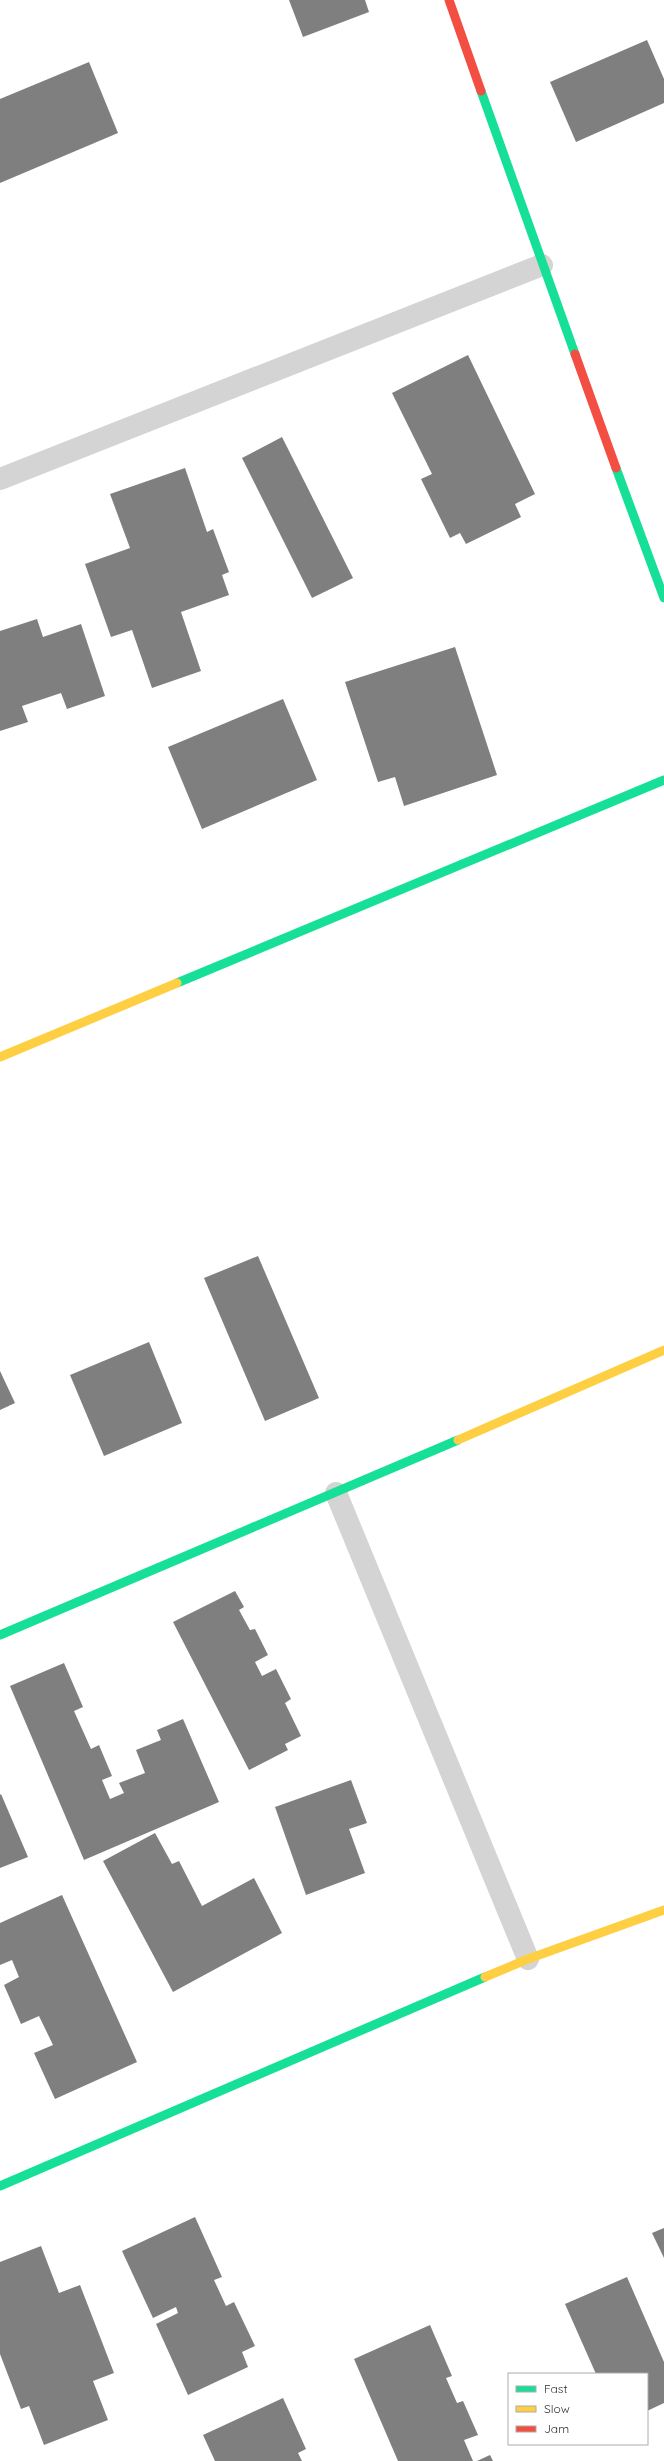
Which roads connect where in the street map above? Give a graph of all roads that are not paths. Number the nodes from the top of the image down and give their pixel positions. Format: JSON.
{"nodes":[{"id":1,"x":449,"y":0,"type":"edge"},
{"id":2,"x":542,"y":265,"type":"junction"},
{"id":3,"x":0,"y":479,"type":"edge"},
{"id":4,"x":664,"y":598,"type":"edge"},
{"id":5,"x":664,"y":780,"type":"edge"},
{"id":6,"x":0,"y":1057,"type":"edge"},
{"id":7,"x":664,"y":1350,"type":"edge"},
{"id":8,"x":336,"y":1493,"type":"junction"},
{"id":9,"x":0,"y":1634,"type":"edge"},
{"id":10,"x":664,"y":1910,"type":"edge"},
{"id":11,"x":528,"y":1959,"type":"junction"},
{"id":12,"x":0,"y":2186,"type":"edge"}],
"edges":[{"from":1,"to":2,"type":"street"},
{"from":2,"to":3,"type":"street"},
{"from":2,"to":4,"type":"street"},
{"from":5,"to":6,"type":"street"},
{"from":7,"to":8,"type":"street"},
{"from":8,"to":9,"type":"street"},
{"from":8,"to":11,"type":"street"},
{"from":10,"to":11,"type":"street"},
{"from":11,"to":12,"type":"street"}]}
